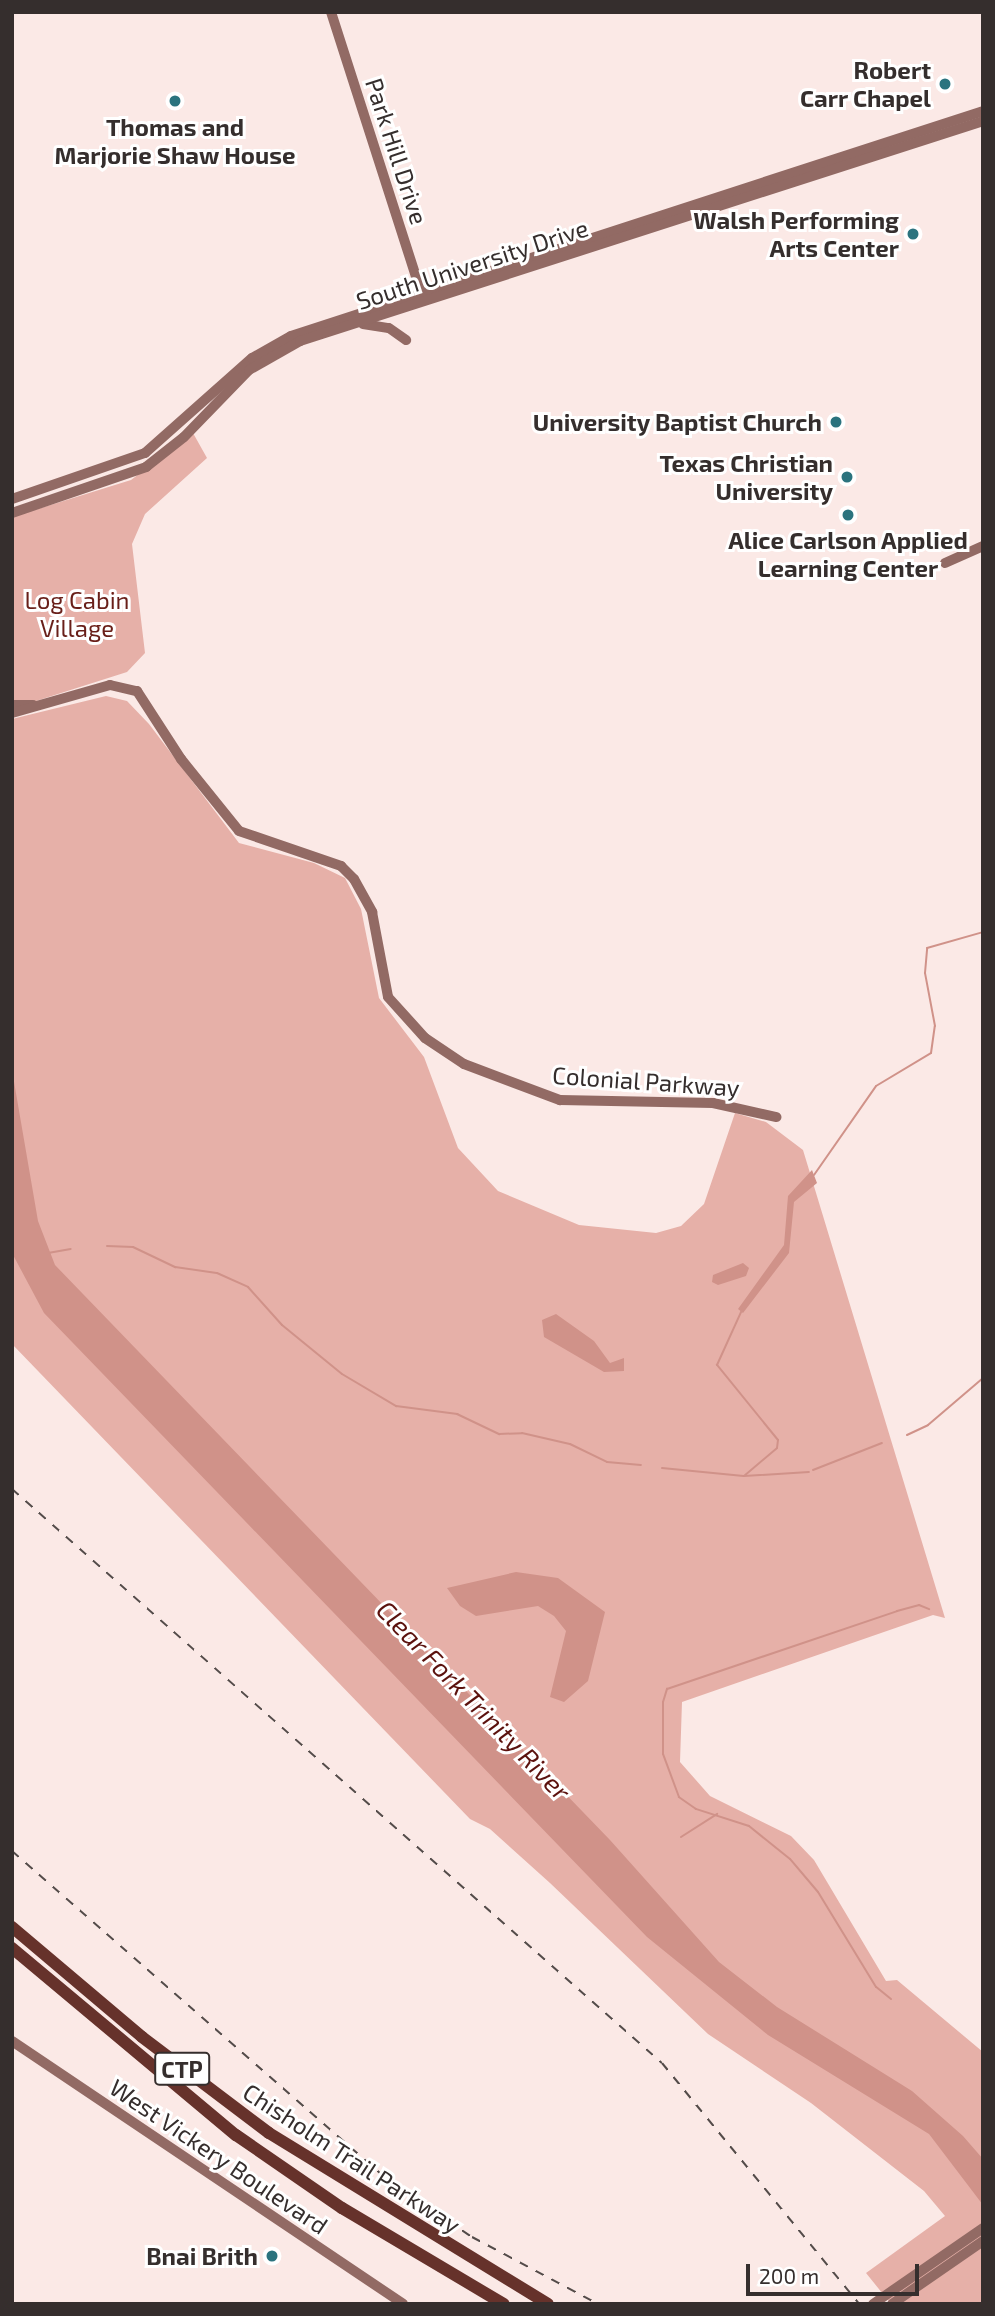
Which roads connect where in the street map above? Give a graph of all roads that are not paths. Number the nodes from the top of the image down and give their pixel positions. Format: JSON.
{"nodes":[{"id":1,"x":331,"y":12,"type":"edge"},
{"id":2,"x":983,"y":111,"type":"edge"},
{"id":3,"x":983,"y":121,"type":"edge"},
{"id":4,"x":423,"y":299,"type":"junction"},
{"id":5,"x":356,"y":324,"type":"junction"},
{"id":6,"x":406,"y":341,"type":"dead end"},
{"id":7,"x":12,"y":499,"type":"edge"},
{"id":8,"x":12,"y":513,"type":"edge"},
{"id":9,"x":983,"y":547,"type":"edge"},
{"id":10,"x":945,"y":563,"type":"dead end"},
{"id":11,"x":12,"y":705,"type":"edge"},
{"id":12,"x":40,"y":706,"type":"junction"},
{"id":13,"x":12,"y":713,"type":"edge"},
{"id":14,"x":776,"y":1117,"type":"dead end"},
{"id":15,"x":12,"y":1927,"type":"edge"},
{"id":16,"x":12,"y":1948,"type":"edge"},
{"id":17,"x":12,"y":2041,"type":"edge"},
{"id":18,"x":983,"y":2228,"type":"edge"},
{"id":19,"x":983,"y":2241,"type":"edge"},
{"id":20,"x":403,"y":2304,"type":"edge"},
{"id":21,"x":505,"y":2304,"type":"edge"},
{"id":22,"x":548,"y":2304,"type":"edge"},
{"id":23,"x":873,"y":2304,"type":"edge"},
{"id":24,"x":892,"y":2304,"type":"edge"}],
"edges":[{"from":1,"to":4,"type":"main road","name":"Park Hill Drive"},
{"from":2,"to":4,"type":"main road","name":"South University Drive"},
{"from":3,"to":4,"type":"main road","name":"South University Drive"},
{"from":4,"to":5,"type":"main road","name":"South University Drive"},
{"from":4,"to":7,"type":"main road","name":"South University Drive"},
{"from":5,"to":6,"type":"main road"},
{"from":5,"to":8,"type":"main road","name":"South University Drive"},
{"from":9,"to":10,"type":"main road"},
{"from":11,"to":12,"type":"main road"},
{"from":12,"to":13,"type":"main road"},
{"from":12,"to":14,"type":"main road","name":"Colonial Parkway"},
{"from":15,"to":22,"type":"highway","name":"Chisholm Trail Parkway","number":"CTP"},
{"from":16,"to":21,"type":"highway","name":"Chisholm Trail Parkway","number":"CTP"},
{"from":17,"to":20,"type":"main road","name":"West Vickery Boulevard"},
{"from":18,"to":23,"type":"main road"},
{"from":19,"to":24,"type":"main road"}]}
